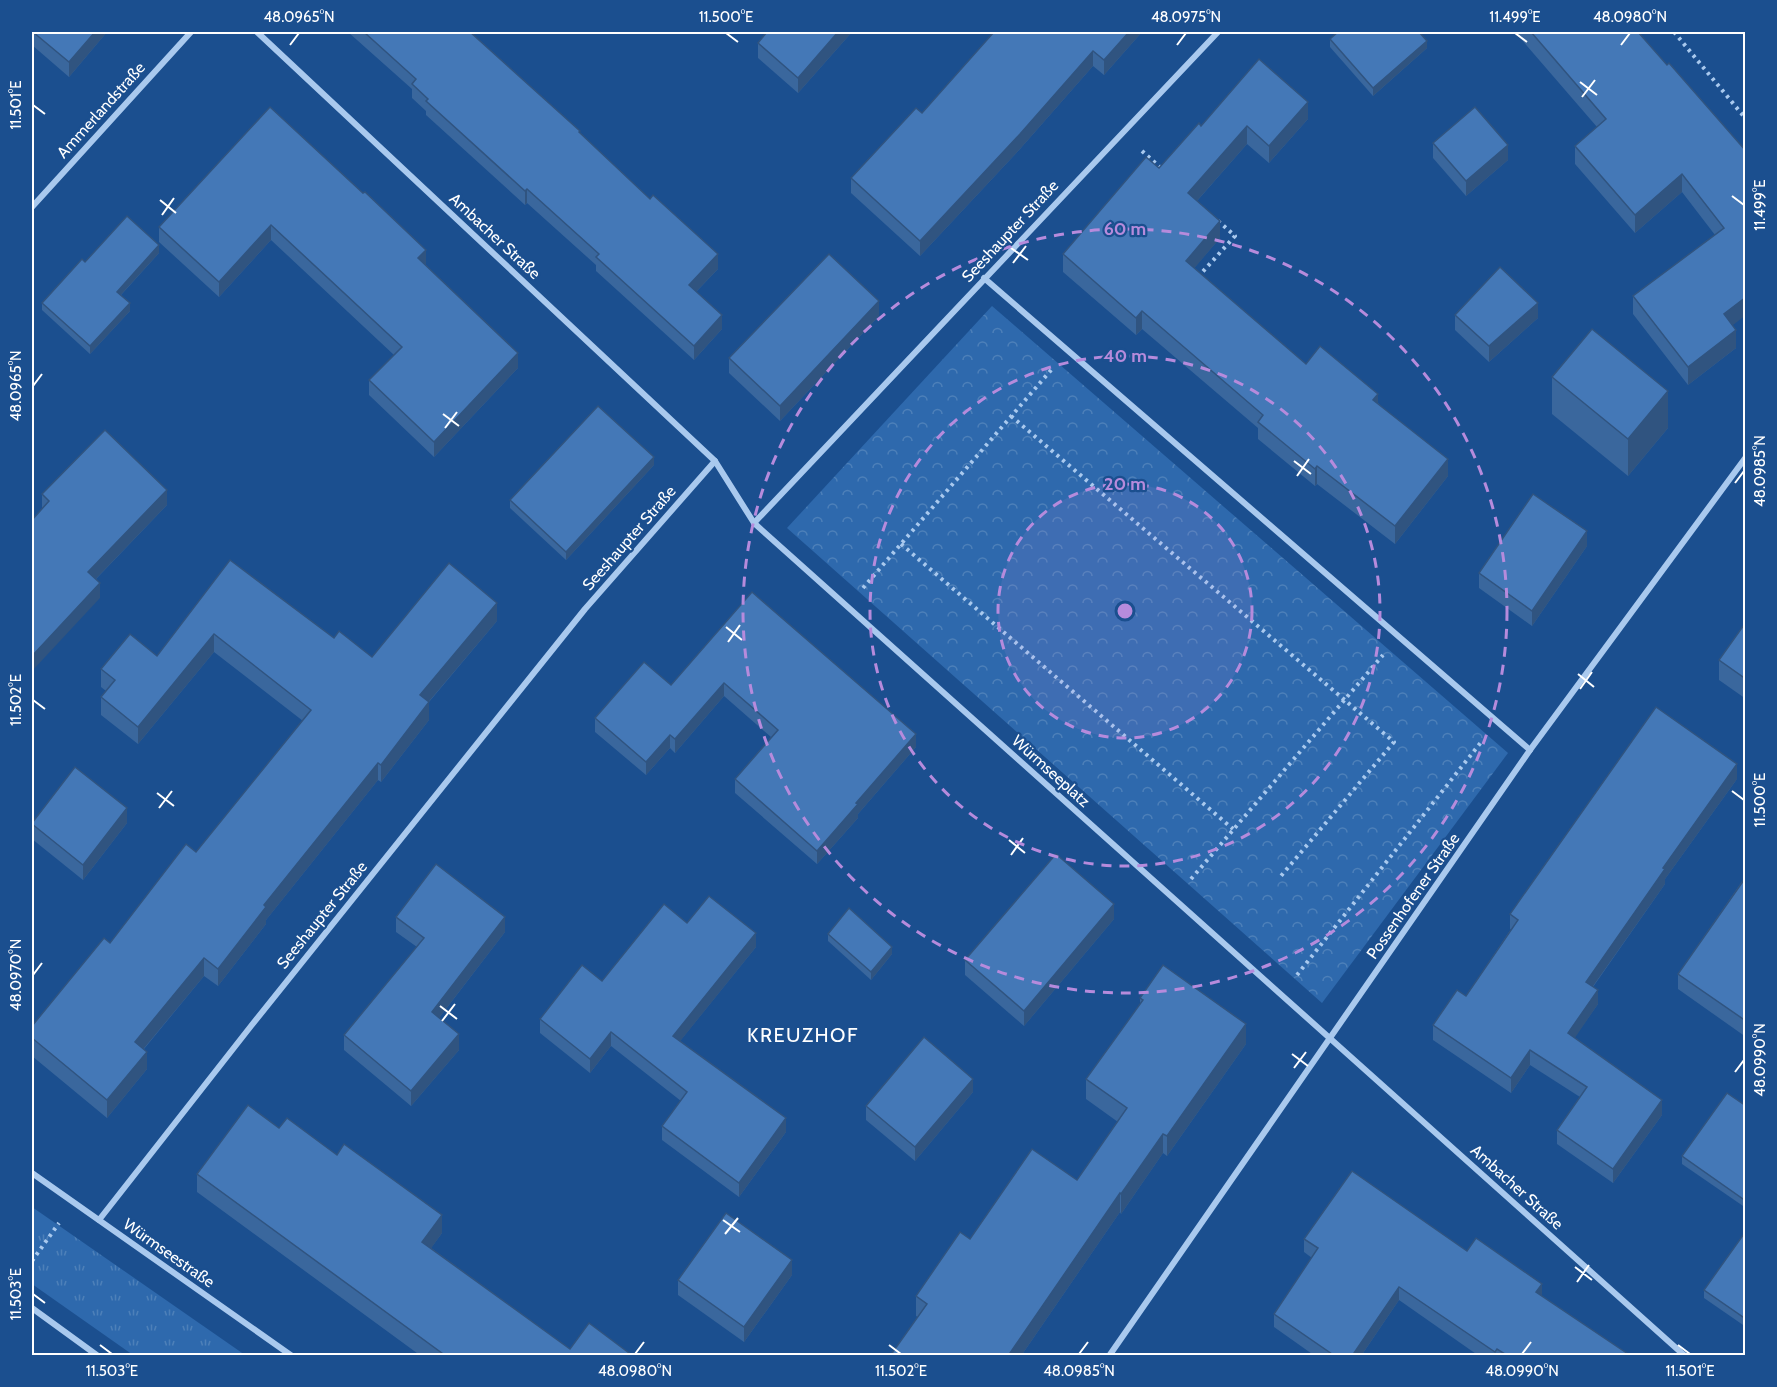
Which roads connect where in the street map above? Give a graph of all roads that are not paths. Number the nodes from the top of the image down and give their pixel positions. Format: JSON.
{"nodes":[{"id":1,"x":191,"y":32,"type":"edge"},
{"id":2,"x":256,"y":32,"type":"edge"},
{"id":3,"x":1218,"y":32,"type":"edge"},
{"id":4,"x":32,"y":207,"type":"edge"},
{"id":5,"x":984,"y":278,"type":"junction"},
{"id":6,"x":1746,"y":458,"type":"edge"},
{"id":7,"x":715,"y":461,"type":"junction"},
{"id":8,"x":754,"y":523,"type":"junction"},
{"id":9,"x":1530,"y":750,"type":"junction"},
{"id":10,"x":1331,"y":1038,"type":"junction"},
{"id":11,"x":32,"y":1173,"type":"edge"},
{"id":12,"x":99,"y":1220,"type":"junction"},
{"id":13,"x":32,"y":1308,"type":"edge"},
{"id":14,"x":98,"y":1356,"type":"edge"},
{"id":15,"x":291,"y":1356,"type":"edge"},
{"id":16,"x":1109,"y":1356,"type":"edge"},
{"id":17,"x":1685,"y":1356,"type":"edge"}],
"edges":[{"from":1,"to":4,"type":"street","name":"Ammerlandstraße"},
{"from":2,"to":7,"type":"street","name":"Ambacher Straße"},
{"from":3,"to":5,"type":"street","name":"Seeshaupter Straße"},
{"from":5,"to":8,"type":"street","name":"Seeshaupter Straße"},
{"from":5,"to":9,"type":"street"},
{"from":6,"to":9,"type":"street","name":"Possenhofener Straße"},
{"from":7,"to":8,"type":"street"},
{"from":7,"to":12,"type":"street","name":"Seeshaupter Straße"},
{"from":8,"to":10,"type":"street","name":"Würmseeplatz"},
{"from":9,"to":10,"type":"street","name":"Possenhofener Straße"},
{"from":10,"to":16,"type":"street","name":"Possenhofener Straße"},
{"from":10,"to":17,"type":"street","name":"Ambacher Straße"},
{"from":11,"to":12,"type":"street","name":"Würmseestraße"},
{"from":12,"to":15,"type":"street","name":"Würmseestraße"},
{"from":13,"to":14,"type":"street"}]}
